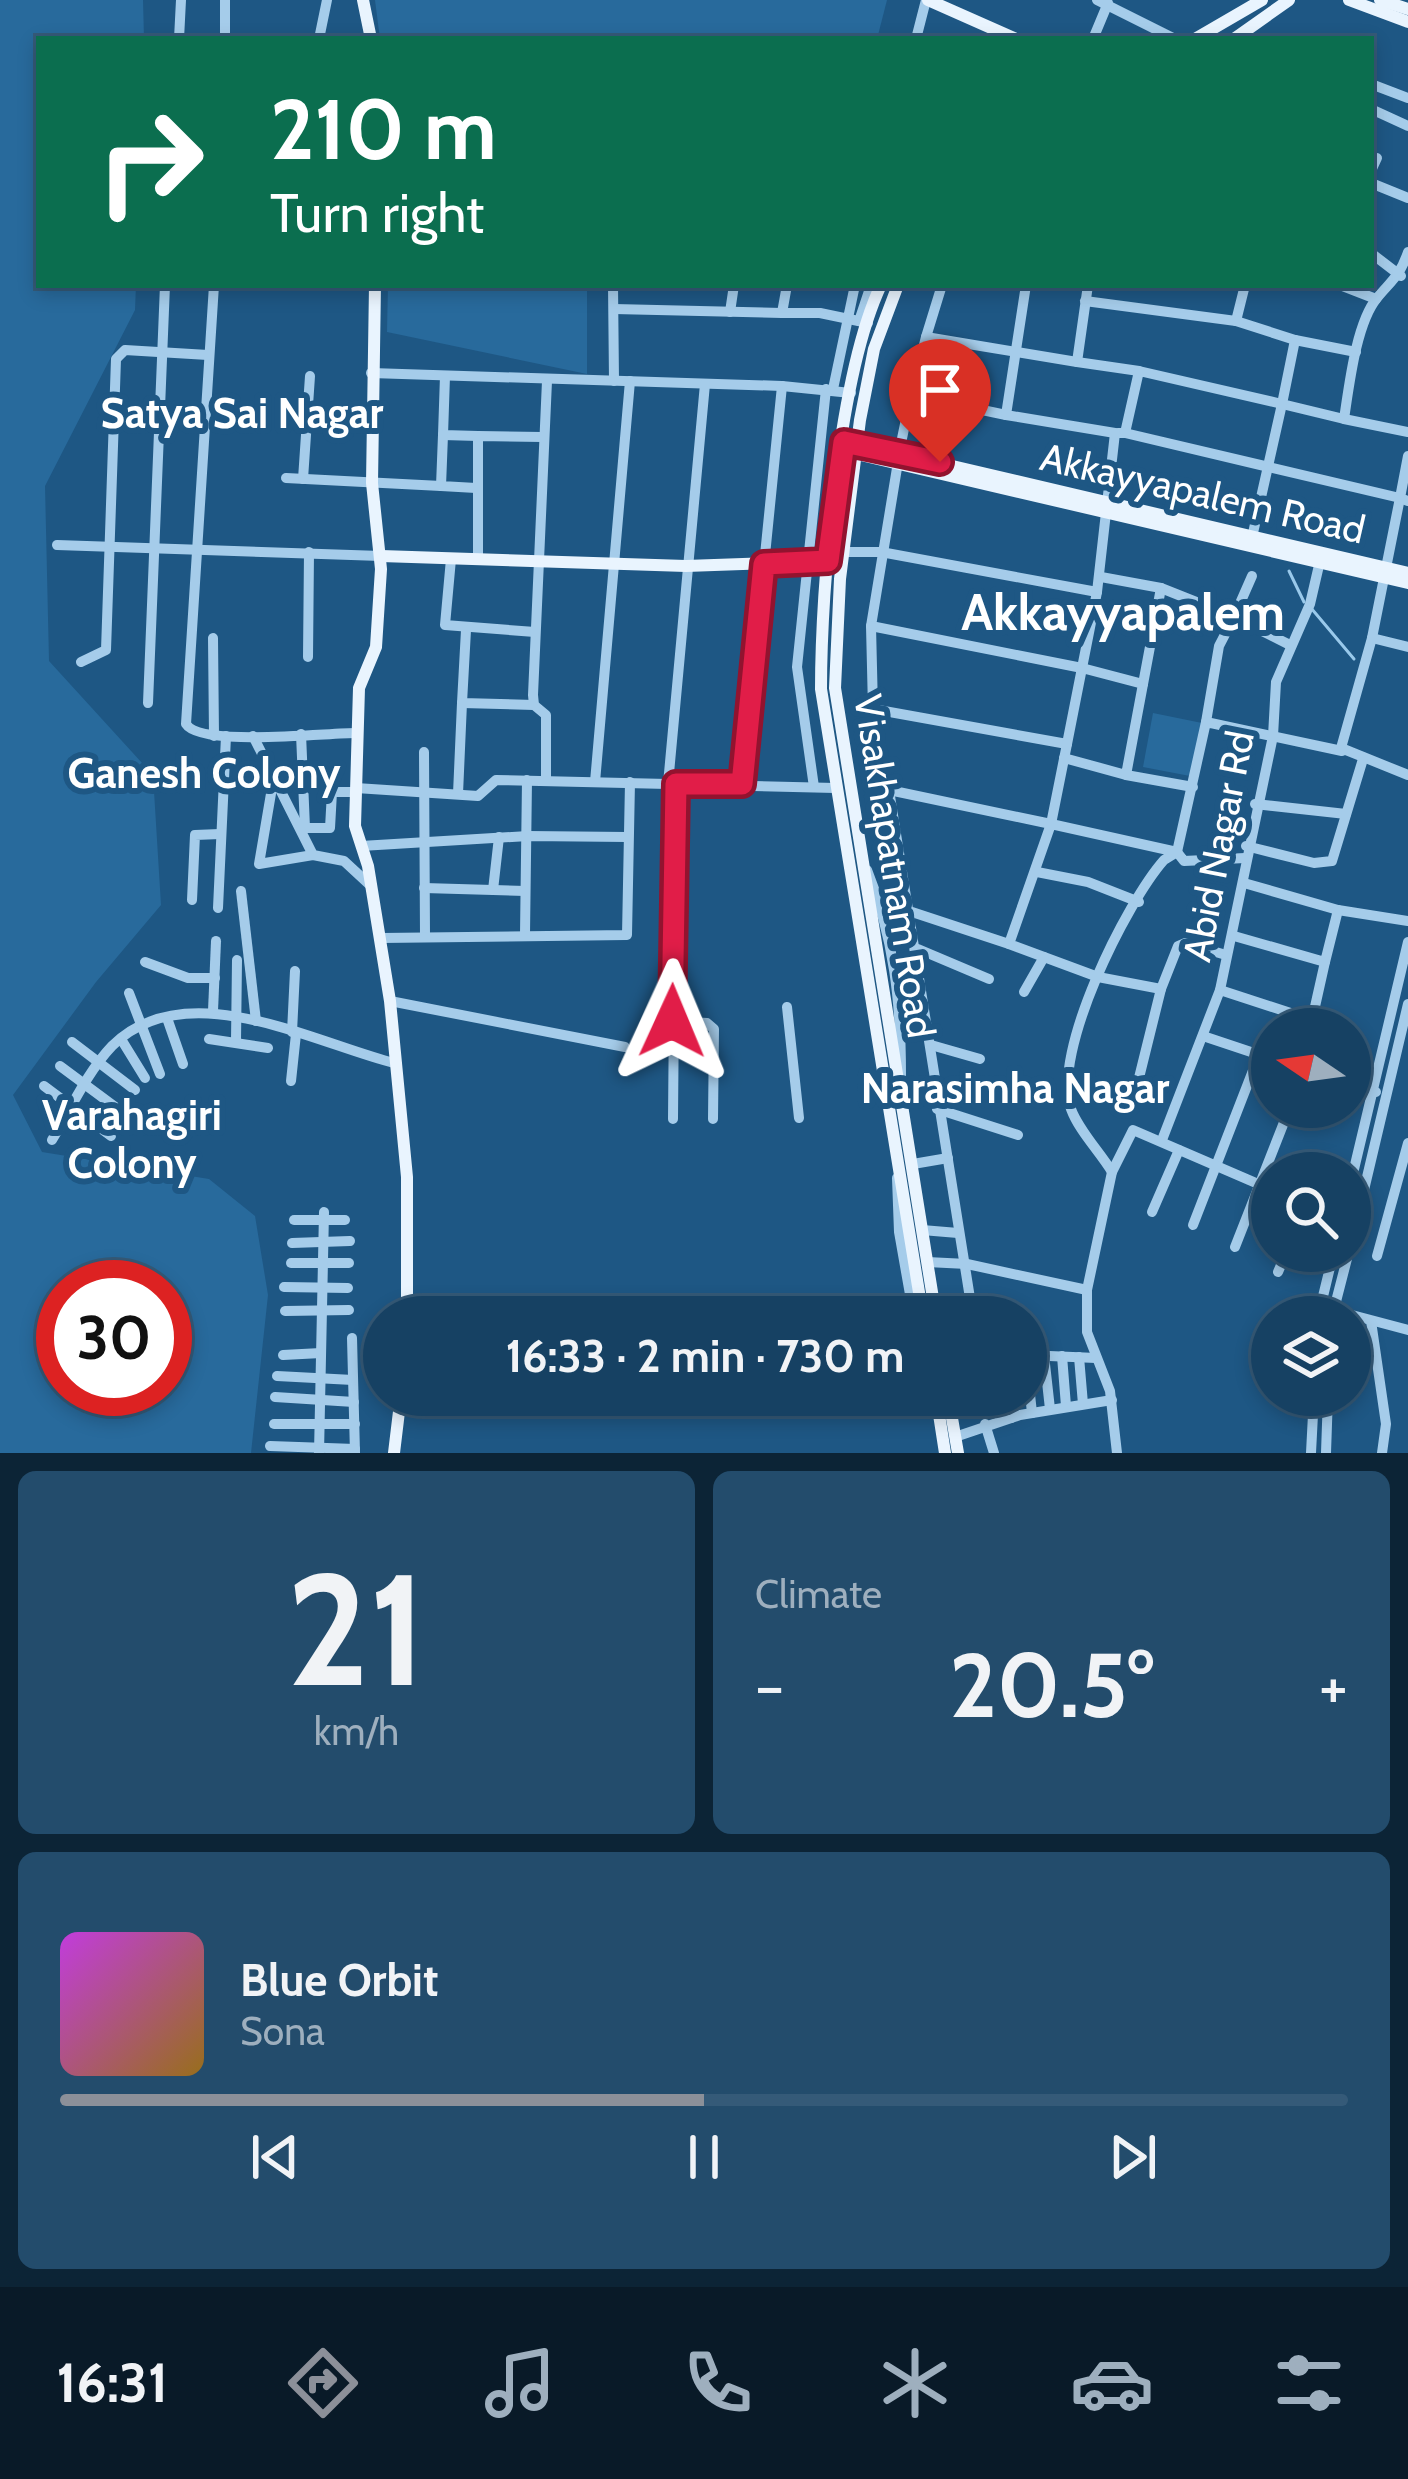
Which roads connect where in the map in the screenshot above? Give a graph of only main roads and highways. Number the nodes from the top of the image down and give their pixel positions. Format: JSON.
{"nodes":[{"id":1,"x":363,"y":0,"type":"edge"},
{"id":2,"x":927,"y":0,"type":"edge"},
{"id":3,"x":1262,"y":0,"type":"edge"},
{"id":4,"x":1289,"y":0,"type":"edge"},
{"id":5,"x":1349,"y":0,"type":"edge"},
{"id":6,"x":1380,"y":0,"type":"edge"},
{"id":7,"x":1403,"y":5,"type":"edge"},
{"id":8,"x":1408,"y":22,"type":"edge"},
{"id":9,"x":369,"y":36,"type":"edge"},
{"id":10,"x":1009,"y":36,"type":"edge"},
{"id":11,"x":1200,"y":36,"type":"edge"},
{"id":12,"x":1238,"y":36,"type":"edge"},
{"id":13,"x":375,"y":288,"type":"edge"},
{"id":14,"x":878,"y":288,"type":"edge"},
{"id":15,"x":897,"y":288,"type":"edge"},
{"id":16,"x":850,"y":448,"type":"junction"},
{"id":17,"x":1106,"y":504,"type":"junction"},
{"id":18,"x":381,"y":556,"type":"junction"},
{"id":19,"x":828,"y":561,"type":"junction"},
{"id":20,"x":1382,"y":571,"type":"junction"},
{"id":21,"x":1408,"y":573,"type":"edge"},
{"id":22,"x":1408,"y":583,"type":"edge"},
{"id":23,"x":407,"y":1296,"type":"edge"},
{"id":24,"x":916,"y":1296,"type":"edge"},
{"id":25,"x":933,"y":1296,"type":"edge"},
{"id":26,"x":398,"y":1416,"type":"edge"},
{"id":27,"x":937,"y":1416,"type":"edge"},
{"id":28,"x":952,"y":1416,"type":"edge"},
{"id":29,"x":390,"y":1453,"type":"edge"},
{"id":30,"x":945,"y":1453,"type":"edge"},
{"id":31,"x":958,"y":1453,"type":"edge"}],
"edges":[{"from":1,"to":9,"type":"main road"},
{"from":2,"to":10,"type":"main road"},
{"from":3,"to":11,"type":"main road"},
{"from":4,"to":12,"type":"main road"},
{"from":5,"to":8,"type":"main road"},
{"from":6,"to":7,"type":"main road"},
{"from":13,"to":18,"type":"main road"},
{"from":14,"to":16,"type":"main road"},
{"from":15,"to":16,"type":"main road","name":"Visakhapatnam Road"},
{"from":16,"to":17,"type":"main road","name":"Akkayyapalem Road"},
{"from":16,"to":19,"type":"main road"},
{"from":16,"to":25,"type":"main road","name":"Visakhapatnam Road"},
{"from":17,"to":20,"type":"main road"},
{"from":17,"to":20,"type":"main road","name":"Akkayyapalem Road"},
{"from":18,"to":19,"type":"main road"},
{"from":18,"to":23,"type":"main road"},
{"from":19,"to":24,"type":"main road"},
{"from":20,"to":21,"type":"main road","name":"Akkayyapalem Road"},
{"from":20,"to":22,"type":"main road","name":"Akkayyapalem Road"},
{"from":26,"to":29,"type":"main road"},
{"from":27,"to":30,"type":"main road"},
{"from":28,"to":31,"type":"main road"}]}
